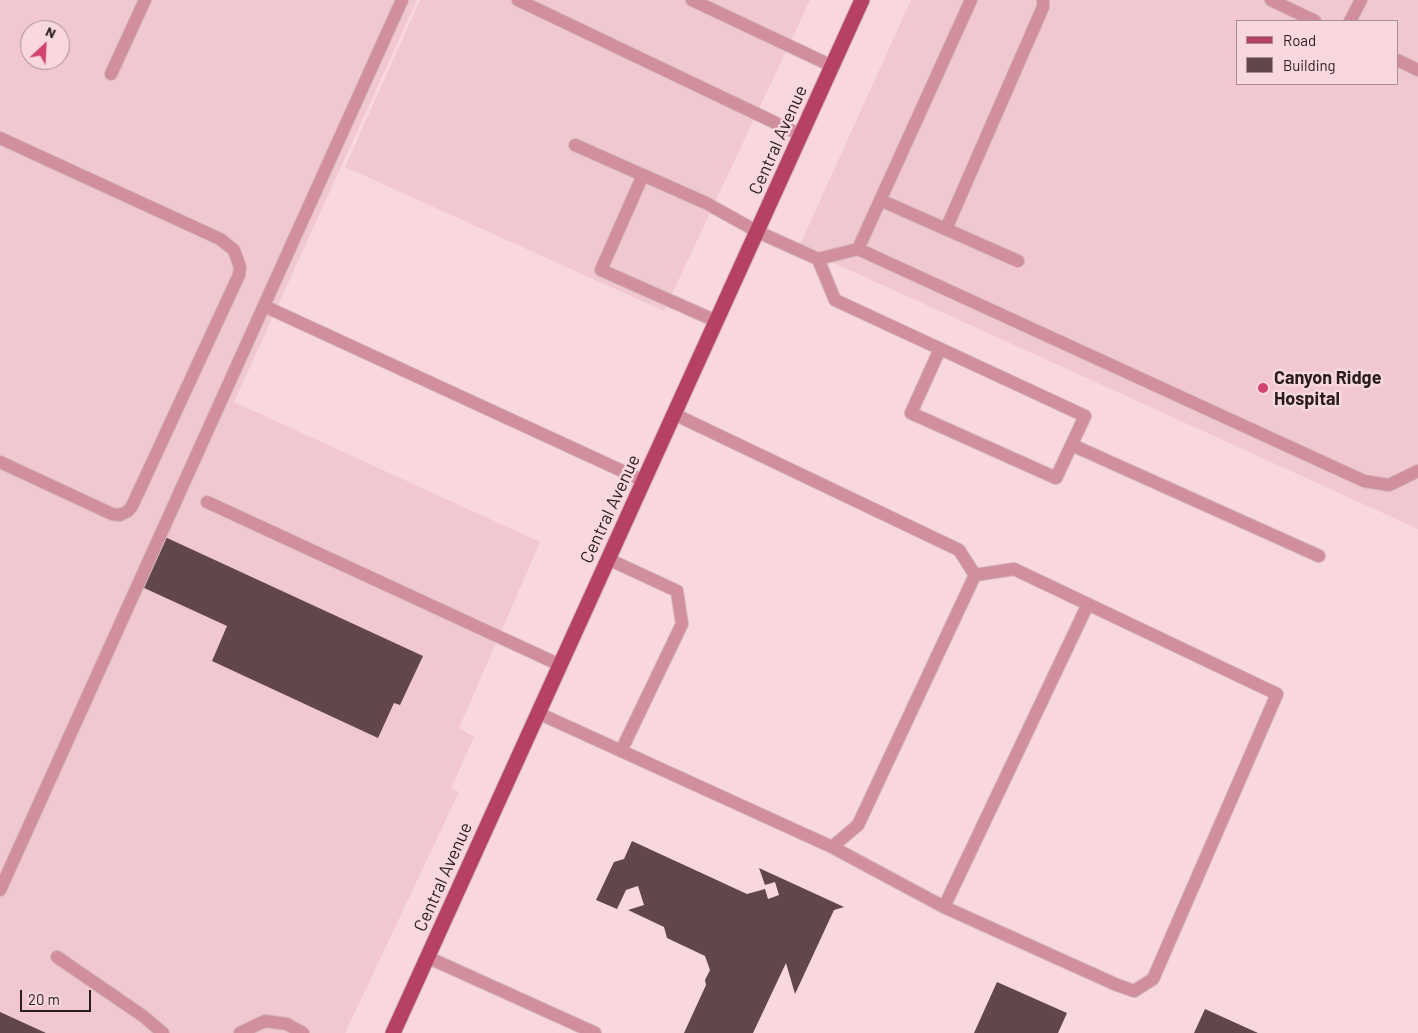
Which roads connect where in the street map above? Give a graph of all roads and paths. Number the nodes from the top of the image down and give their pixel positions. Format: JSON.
{"nodes":[{"id":1,"x":145,"y":0,"type":"edge"},
{"id":2,"x":402,"y":0,"type":"edge"},
{"id":3,"x":518,"y":0,"type":"edge"},
{"id":4,"x":692,"y":0,"type":"edge"},
{"id":5,"x":862,"y":0,"type":"edge"},
{"id":6,"x":971,"y":0,"type":"edge"},
{"id":7,"x":1043,"y":0,"type":"edge"},
{"id":8,"x":1271,"y":0,"type":"edge"},
{"id":9,"x":1361,"y":0,"type":"edge"},
{"id":10,"x":1313,"y":20,"type":"edge"},
{"id":11,"x":1351,"y":20,"type":"edge"},
{"id":12,"x":1398,"y":60,"type":"edge"},
{"id":13,"x":832,"y":66,"type":"junction"},
{"id":14,"x":1418,"y":70,"type":"edge"},
{"id":15,"x":111,"y":74,"type":"dead end"},
{"id":16,"x":801,"y":134,"type":"junction"},
{"id":17,"x":0,"y":138,"type":"edge"},
{"id":18,"x":575,"y":146,"type":"dead end"},
{"id":19,"x":643,"y":176,"type":"junction"},
{"id":20,"x":880,"y":200,"type":"junction"},
{"id":21,"x":946,"y":229,"type":"junction"},
{"id":22,"x":758,"y":232,"type":"junction"},
{"id":23,"x":858,"y":249,"type":"junction"},
{"id":24,"x":818,"y":259,"type":"junction"},
{"id":25,"x":1018,"y":261,"type":"dead end"},
{"id":26,"x":264,"y":306,"type":"junction"},
{"id":27,"x":716,"y":322,"type":"junction"},
{"id":28,"x":940,"y":349,"type":"junction"},
{"id":29,"x":674,"y":414,"type":"junction"},
{"id":30,"x":1072,"y":445,"type":"junction"},
{"id":31,"x":0,"y":462,"type":"edge"},
{"id":32,"x":1418,"y":471,"type":"edge"},
{"id":33,"x":644,"y":481,"type":"junction"},
{"id":34,"x":208,"y":502,"type":"dead end"},
{"id":35,"x":1319,"y":556,"type":"dead end"},
{"id":36,"x":608,"y":559,"type":"junction"},
{"id":37,"x":975,"y":575,"type":"junction"},
{"id":38,"x":1088,"y":604,"type":"junction"},
{"id":39,"x":560,"y":665,"type":"junction"},
{"id":40,"x":538,"y":713,"type":"junction"},
{"id":41,"x":621,"y":751,"type":"junction"},
{"id":42,"x":832,"y":847,"type":"junction"},
{"id":43,"x":0,"y":890,"type":"edge"},
{"id":44,"x":944,"y":907,"type":"junction"},
{"id":45,"x":57,"y":957,"type":"dead end"},
{"id":46,"x":427,"y":957,"type":"junction"},
{"id":47,"x":163,"y":1033,"type":"edge"},
{"id":48,"x":240,"y":1033,"type":"edge"},
{"id":49,"x":303,"y":1033,"type":"edge"},
{"id":50,"x":393,"y":1033,"type":"edge"},
{"id":51,"x":595,"y":1033,"type":"edge"}],
"edges":[{"from":1,"to":15,"type":"lane"},
{"from":2,"to":26,"type":"lane"},
{"from":3,"to":16,"type":"lane"},
{"from":4,"to":13,"type":"lane"},
{"from":5,"to":13,"type":"main road","name":"Central Avenue"},
{"from":6,"to":20,"type":"lane"},
{"from":7,"to":21,"type":"lane"},
{"from":8,"to":10,"type":"lane"},
{"from":9,"to":11,"type":"lane"},
{"from":12,"to":14,"type":"lane"},
{"from":13,"to":16,"type":"main road","name":"Central Avenue"},
{"from":16,"to":22,"type":"main road","name":"Central Avenue"},
{"from":17,"to":31,"type":"lane"},
{"from":18,"to":19,"type":"lane"},
{"from":19,"to":22,"type":"lane"},
{"from":19,"to":27,"type":"lane"},
{"from":20,"to":21,"type":"lane"},
{"from":20,"to":23,"type":"lane"},
{"from":21,"to":25,"type":"lane"},
{"from":22,"to":24,"type":"lane"},
{"from":22,"to":27,"type":"main road","name":"Central Avenue"},
{"from":23,"to":24,"type":"lane"},
{"from":23,"to":32,"type":"lane"},
{"from":24,"to":28,"type":"lane"},
{"from":26,"to":33,"type":"lane"},
{"from":26,"to":43,"type":"lane"},
{"from":27,"to":29,"type":"main road","name":"Central Avenue"},
{"from":28,"to":30,"type":"lane"},
{"from":28,"to":30,"type":"lane"},
{"from":29,"to":33,"type":"main road","name":"Central Avenue"},
{"from":29,"to":37,"type":"lane"},
{"from":30,"to":35,"type":"lane"},
{"from":33,"to":36,"type":"main road","name":"Central Avenue"},
{"from":34,"to":39,"type":"lane"},
{"from":36,"to":39,"type":"main road","name":"Central Avenue"},
{"from":36,"to":41,"type":"lane"},
{"from":37,"to":38,"type":"lane"},
{"from":37,"to":42,"type":"lane"},
{"from":38,"to":44,"type":"lane"},
{"from":38,"to":44,"type":"lane"},
{"from":39,"to":40,"type":"main road","name":"Central Avenue"},
{"from":40,"to":41,"type":"lane"},
{"from":40,"to":46,"type":"main road","name":"Central Avenue"},
{"from":41,"to":42,"type":"lane"},
{"from":42,"to":44,"type":"lane"},
{"from":45,"to":47,"type":"lane"},
{"from":46,"to":50,"type":"main road","name":"Central Avenue"},
{"from":46,"to":51,"type":"lane"},
{"from":48,"to":49,"type":"lane"}]}
